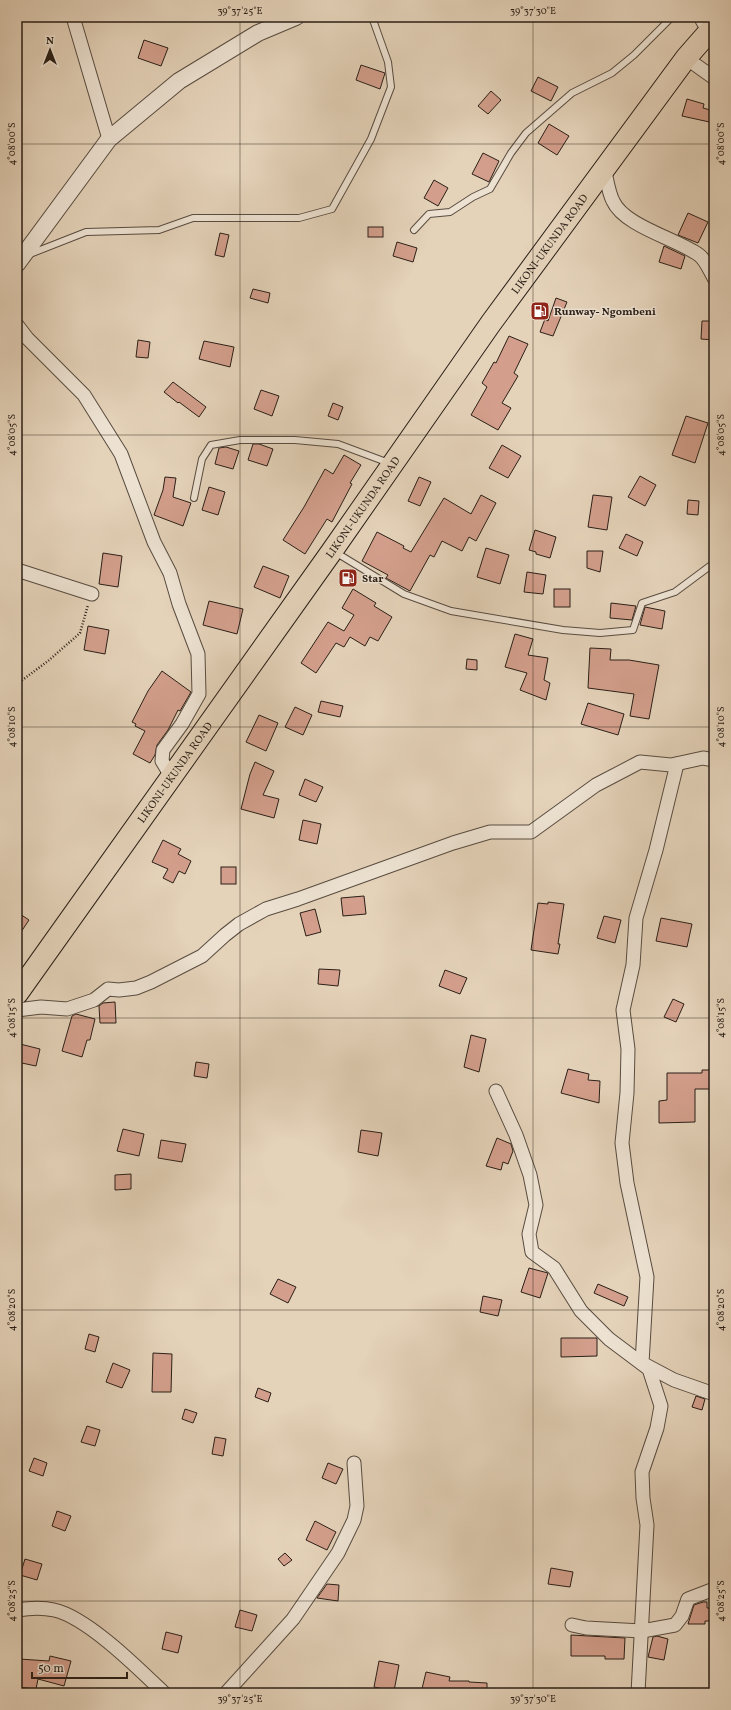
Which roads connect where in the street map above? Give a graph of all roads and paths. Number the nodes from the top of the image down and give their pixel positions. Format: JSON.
{"nodes":[{"id":1,"x":73,"y":17,"type":"edge"},
{"id":2,"x":296,"y":17,"type":"edge"},
{"id":3,"x":372,"y":17,"type":"edge"},
{"id":4,"x":672,"y":17,"type":"edge"},
{"id":5,"x":709,"y":25,"type":"edge"},
{"id":6,"x":686,"y":58,"type":"junction"},
{"id":7,"x":714,"y":78,"type":"edge"},
{"id":8,"x":109,"y":139,"type":"junction"},
{"id":9,"x":604,"y":168,"type":"junction"},
{"id":10,"x":414,"y":230,"type":"dead end"},
{"id":11,"x":20,"y":260,"type":"edge"},
{"id":12,"x":714,"y":278,"type":"edge"},
{"id":13,"x":17,"y":325,"type":"edge"},
{"id":14,"x":391,"y":464,"type":"junction"},
{"id":15,"x":194,"y":498,"type":"dead end"},
{"id":16,"x":332,"y":550,"type":"junction"},
{"id":17,"x":714,"y":563,"type":"edge"},
{"id":18,"x":17,"y":570,"type":"edge"},
{"id":19,"x":92,"y":594,"type":"joint"},
{"id":20,"x":17,"y":684,"type":"edge"},
{"id":21,"x":714,"y":760,"type":"edge"},
{"id":22,"x":677,"y":764,"type":"junction"},
{"id":23,"x":171,"y":776,"type":"junction"},
{"id":24,"x":17,"y":994,"type":"edge"},
{"id":25,"x":17,"y":1010,"type":"edge"},
{"id":26,"x":496,"y":1091,"type":"dead end"},
{"id":27,"x":642,"y":1364,"type":"junction"},
{"id":28,"x":714,"y":1394,"type":"edge"},
{"id":29,"x":354,"y":1463,"type":"dead end"},
{"id":30,"x":714,"y":1589,"type":"edge"},
{"id":31,"x":17,"y":1610,"type":"edge"},
{"id":32,"x":572,"y":1625,"type":"dead end"},
{"id":33,"x":642,"y":1631,"type":"junction"},
{"id":34,"x":164,"y":1693,"type":"edge"},
{"id":35,"x":226,"y":1693,"type":"edge"},
{"id":36,"x":638,"y":1693,"type":"edge"}],
"edges":[{"from":1,"to":8,"type":"street"},
{"from":2,"to":8,"type":"street"},
{"from":3,"to":11,"type":"lane"},
{"from":4,"to":10,"type":"lane"},
{"from":5,"to":6,"type":"highway","name":"LIKONI-UKUNDA ROAD"},
{"from":6,"to":7,"type":"street"},
{"from":6,"to":9,"type":"highway","name":"LIKONI-UKUNDA ROAD"},
{"from":8,"to":11,"type":"street"},
{"from":9,"to":12,"type":"street"},
{"from":9,"to":14,"type":"highway","name":"LIKONI-UKUNDA ROAD"},
{"from":13,"to":23,"type":"street"},
{"from":14,"to":15,"type":"lane"},
{"from":14,"to":16,"type":"highway","name":"LIKONI-UKUNDA ROAD"},
{"from":16,"to":17,"type":"lane"},
{"from":16,"to":23,"type":"highway","name":"LIKONI-UKUNDA ROAD"},
{"from":18,"to":19,"type":"street"},
{"from":19,"to":20,"type":"path"},
{"from":21,"to":22,"type":"street"},
{"from":22,"to":25,"type":"street"},
{"from":22,"to":27,"type":"street"},
{"from":23,"to":24,"type":"highway","name":"LIKONI-UKUNDA ROAD"},
{"from":26,"to":27,"type":"street"},
{"from":27,"to":28,"type":"street"},
{"from":27,"to":33,"type":"street"},
{"from":29,"to":35,"type":"street"},
{"from":30,"to":33,"type":"street"},
{"from":31,"to":34,"type":"street"},
{"from":32,"to":33,"type":"street"},
{"from":33,"to":36,"type":"street"}]}
